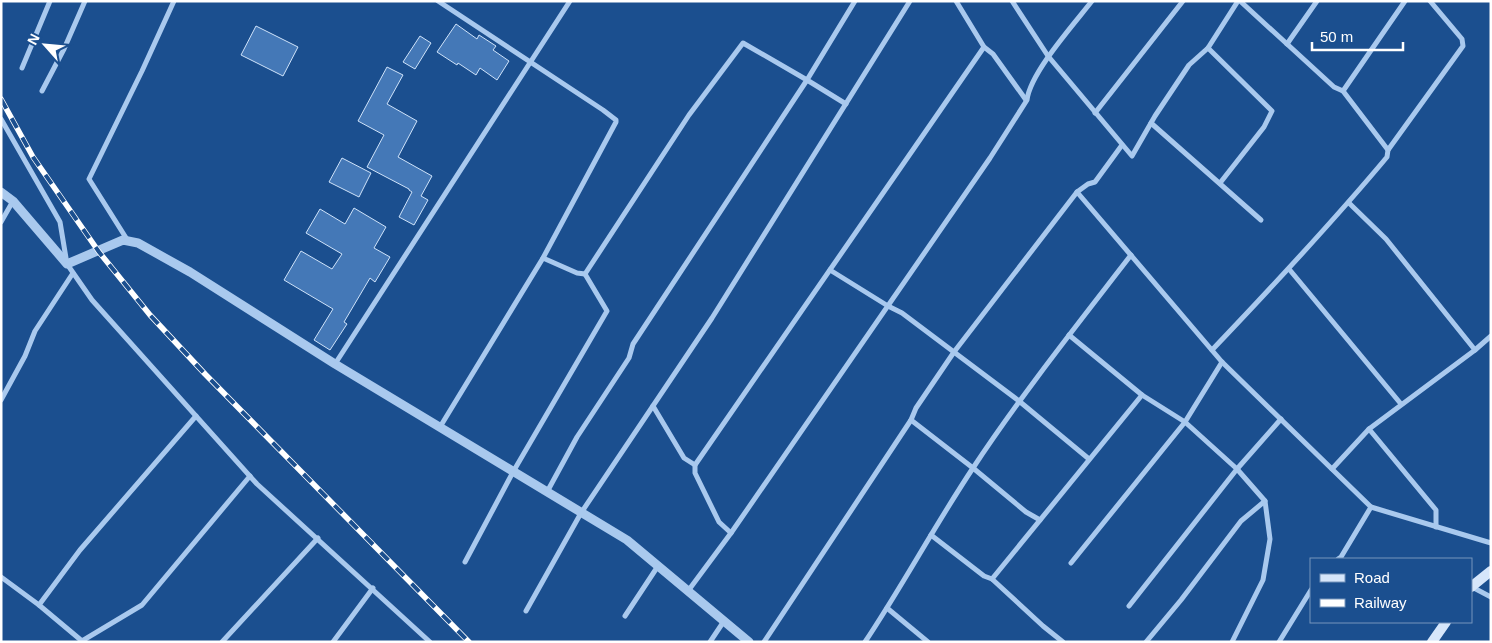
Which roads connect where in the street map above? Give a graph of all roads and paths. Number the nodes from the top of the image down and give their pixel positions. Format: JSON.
{"nodes":[{"id":1,"x":85,"y":1,"type":"edge"},
{"id":2,"x":174,"y":1,"type":"edge"},
{"id":3,"x":438,"y":1,"type":"edge"},
{"id":4,"x":570,"y":1,"type":"edge"},
{"id":5,"x":855,"y":1,"type":"edge"},
{"id":6,"x":910,"y":1,"type":"edge"},
{"id":7,"x":956,"y":1,"type":"edge"},
{"id":8,"x":1012,"y":1,"type":"edge"},
{"id":9,"x":1092,"y":1,"type":"edge"},
{"id":10,"x":1182,"y":1,"type":"edge"},
{"id":11,"x":1239,"y":1,"type":"edge"},
{"id":12,"x":1317,"y":1,"type":"edge"},
{"id":13,"x":1405,"y":1,"type":"edge"},
{"id":14,"x":1430,"y":1,"type":"edge"},
{"id":15,"x":49,"y":2,"type":"edge"},
{"id":16,"x":1287,"y":44,"type":"junction"},
{"id":17,"x":984,"y":47,"type":"junction"},
{"id":18,"x":1208,"y":48,"type":"junction"},
{"id":19,"x":1048,"y":56,"type":"junction"},
{"id":20,"x":531,"y":62,"type":"junction"},
{"id":21,"x":22,"y":68,"type":"dead end"},
{"id":22,"x":807,"y":80,"type":"junction"},
{"id":23,"x":42,"y":91,"type":"dead end"},
{"id":24,"x":1343,"y":91,"type":"junction"},
{"id":25,"x":1026,"y":100,"type":"junction"},
{"id":26,"x":846,"y":104,"type":"junction"},
{"id":27,"x":1096,"y":113,"type":"junction"},
{"id":28,"x":1,"y":119,"type":"edge"},
{"id":29,"x":1151,"y":123,"type":"junction"},
{"id":30,"x":1122,"y":145,"type":"junction"},
{"id":31,"x":1388,"y":150,"type":"junction"},
{"id":32,"x":1220,"y":183,"type":"junction"},
{"id":33,"x":1,"y":192,"type":"edge"},
{"id":34,"x":1077,"y":192,"type":"junction"},
{"id":35,"x":13,"y":201,"type":"junction"},
{"id":36,"x":1349,"y":203,"type":"junction"},
{"id":37,"x":1261,"y":220,"type":"dead end"},
{"id":38,"x":1,"y":222,"type":"edge"},
{"id":39,"x":128,"y":242,"type":"junction"},
{"id":40,"x":1131,"y":255,"type":"junction"},
{"id":41,"x":544,"y":258,"type":"junction"},
{"id":42,"x":67,"y":264,"type":"junction"},
{"id":43,"x":1289,"y":269,"type":"junction"},
{"id":44,"x":830,"y":270,"type":"junction"},
{"id":45,"x":73,"y":273,"type":"junction"},
{"id":46,"x":586,"y":274,"type":"junction"},
{"id":47,"x":888,"y":306,"type":"junction"},
{"id":48,"x":1069,"y":335,"type":"junction"},
{"id":49,"x":1491,"y":336,"type":"edge"},
{"id":50,"x":1212,"y":350,"type":"junction"},
{"id":51,"x":1474,"y":350,"type":"junction"},
{"id":52,"x":954,"y":352,"type":"junction"},
{"id":53,"x":1222,"y":362,"type":"junction"},
{"id":54,"x":335,"y":364,"type":"junction"},
{"id":55,"x":1142,"y":395,"type":"junction"},
{"id":56,"x":1,"y":400,"type":"edge"},
{"id":57,"x":1020,"y":402,"type":"junction"},
{"id":58,"x":1401,"y":404,"type":"junction"},
{"id":59,"x":652,"y":406,"type":"junction"},
{"id":60,"x":196,"y":416,"type":"junction"},
{"id":61,"x":1281,"y":419,"type":"junction"},
{"id":62,"x":911,"y":420,"type":"junction"},
{"id":63,"x":1185,"y":422,"type":"junction"},
{"id":64,"x":440,"y":428,"type":"junction"},
{"id":65,"x":1369,"y":429,"type":"junction"},
{"id":66,"x":1089,"y":459,"type":"junction"},
{"id":67,"x":694,"y":465,"type":"junction"},
{"id":68,"x":973,"y":468,"type":"junction"},
{"id":69,"x":1237,"y":469,"type":"junction"},
{"id":70,"x":1332,"y":469,"type":"junction"},
{"id":71,"x":513,"y":472,"type":"junction"},
{"id":72,"x":250,"y":476,"type":"junction"},
{"id":73,"x":547,"y":492,"type":"junction"},
{"id":74,"x":1265,"y":502,"type":"junction"},
{"id":75,"x":1371,"y":507,"type":"junction"},
{"id":76,"x":581,"y":513,"type":"junction"},
{"id":77,"x":1040,"y":520,"type":"junction"},
{"id":78,"x":1436,"y":527,"type":"junction"},
{"id":79,"x":732,"y":533,"type":"junction"},
{"id":80,"x":931,"y":535,"type":"junction"},
{"id":81,"x":318,"y":538,"type":"junction"},
{"id":82,"x":1491,"y":543,"type":"edge"},
{"id":83,"x":1340,"y":558,"type":"edge"},
{"id":84,"x":465,"y":562,"type":"dead end"},
{"id":85,"x":1071,"y":563,"type":"dead end"},
{"id":86,"x":658,"y":566,"type":"junction"},
{"id":87,"x":1491,"y":571,"type":"edge"},
{"id":88,"x":1,"y":577,"type":"edge"},
{"id":89,"x":992,"y":579,"type":"junction"},
{"id":90,"x":1472,"y":586,"type":"edge"},
{"id":91,"x":372,"y":588,"type":"junction"},
{"id":92,"x":1472,"y":588,"type":"edge"},
{"id":93,"x":688,"y":591,"type":"junction"},
{"id":94,"x":1310,"y":592,"type":"edge"},
{"id":95,"x":1491,"y":597,"type":"edge"},
{"id":96,"x":39,"y":605,"type":"junction"},
{"id":97,"x":1129,"y":606,"type":"dead end"},
{"id":98,"x":887,"y":608,"type":"junction"},
{"id":99,"x":526,"y":611,"type":"dead end"},
{"id":100,"x":625,"y":616,"type":"dead end"},
{"id":101,"x":724,"y":621,"type":"junction"},
{"id":102,"x":1445,"y":623,"type":"edge"},
{"id":103,"x":222,"y":642,"type":"edge"},
{"id":104,"x":333,"y":642,"type":"edge"},
{"id":105,"x":430,"y":642,"type":"edge"},
{"id":106,"x":710,"y":642,"type":"edge"},
{"id":107,"x":749,"y":642,"type":"edge"},
{"id":108,"x":764,"y":642,"type":"edge"},
{"id":109,"x":865,"y":642,"type":"edge"},
{"id":110,"x":928,"y":642,"type":"edge"},
{"id":111,"x":1063,"y":642,"type":"edge"},
{"id":112,"x":1146,"y":642,"type":"edge"},
{"id":113,"x":1232,"y":642,"type":"edge"},
{"id":114,"x":1279,"y":642,"type":"edge"},
{"id":115,"x":1432,"y":642,"type":"edge"}],
"edges":[{"from":1,"to":23,"type":"street"},
{"from":2,"to":39,"type":"street"},
{"from":3,"to":20,"type":"street"},
{"from":4,"to":20,"type":"street"},
{"from":5,"to":22,"type":"street"},
{"from":6,"to":26,"type":"street"},
{"from":7,"to":17,"type":"street"},
{"from":8,"to":19,"type":"street"},
{"from":9,"to":19,"type":"street"},
{"from":10,"to":27,"type":"street"},
{"from":11,"to":16,"type":"street"},
{"from":11,"to":18,"type":"street"},
{"from":12,"to":16,"type":"street"},
{"from":13,"to":24,"type":"street"},
{"from":14,"to":31,"type":"street"},
{"from":15,"to":21,"type":"street"},
{"from":16,"to":24,"type":"street"},
{"from":17,"to":25,"type":"street"},
{"from":17,"to":44,"type":"street"},
{"from":18,"to":29,"type":"street"},
{"from":18,"to":32,"type":"street"},
{"from":19,"to":25,"type":"street"},
{"from":19,"to":27,"type":"street"},
{"from":20,"to":41,"type":"street"},
{"from":20,"to":54,"type":"street"},
{"from":22,"to":26,"type":"street"},
{"from":22,"to":46,"type":"street"},
{"from":22,"to":73,"type":"street"},
{"from":24,"to":31,"type":"street"},
{"from":25,"to":47,"type":"street"},
{"from":26,"to":59,"type":"street"},
{"from":27,"to":30,"type":"street"},
{"from":28,"to":42,"type":"street"},
{"from":29,"to":30,"type":"street"},
{"from":29,"to":32,"type":"street"},
{"from":30,"to":34,"type":"street"},
{"from":31,"to":36,"type":"street"},
{"from":32,"to":37,"type":"street"},
{"from":33,"to":35,"type":"street"},
{"from":34,"to":40,"type":"street"},
{"from":34,"to":52,"type":"street"},
{"from":35,"to":38,"type":"street"},
{"from":35,"to":42,"type":"street"},
{"from":36,"to":43,"type":"street"},
{"from":36,"to":51,"type":"street"},
{"from":39,"to":42,"type":"street"},
{"from":39,"to":54,"type":"street"},
{"from":40,"to":48,"type":"street"},
{"from":40,"to":50,"type":"street"},
{"from":41,"to":46,"type":"street"},
{"from":41,"to":64,"type":"street"},
{"from":42,"to":45,"type":"street"},
{"from":43,"to":50,"type":"street"},
{"from":43,"to":58,"type":"street"},
{"from":44,"to":47,"type":"street"},
{"from":44,"to":67,"type":"street"},
{"from":45,"to":56,"type":"street"},
{"from":45,"to":60,"type":"street"},
{"from":46,"to":71,"type":"street"},
{"from":47,"to":52,"type":"street"},
{"from":47,"to":79,"type":"street"},
{"from":48,"to":55,"type":"street"},
{"from":48,"to":57,"type":"street"},
{"from":49,"to":51,"type":"street"},
{"from":50,"to":53,"type":"street"},
{"from":51,"to":58,"type":"street"},
{"from":52,"to":57,"type":"street"},
{"from":52,"to":62,"type":"street"},
{"from":53,"to":61,"type":"street"},
{"from":53,"to":63,"type":"street"},
{"from":54,"to":64,"type":"street"},
{"from":55,"to":63,"type":"street"},
{"from":55,"to":66,"type":"street"},
{"from":57,"to":66,"type":"street"},
{"from":57,"to":68,"type":"street"},
{"from":58,"to":65,"type":"street"},
{"from":59,"to":67,"type":"street"},
{"from":59,"to":76,"type":"street"},
{"from":60,"to":72,"type":"street"},
{"from":60,"to":96,"type":"street"},
{"from":61,"to":69,"type":"street"},
{"from":61,"to":70,"type":"street"},
{"from":62,"to":68,"type":"street"},
{"from":62,"to":108,"type":"street"},
{"from":63,"to":69,"type":"street"},
{"from":63,"to":85,"type":"street"},
{"from":64,"to":71,"type":"street"},
{"from":65,"to":70,"type":"street"},
{"from":65,"to":78,"type":"street"},
{"from":66,"to":77,"type":"street"},
{"from":67,"to":79,"type":"street"},
{"from":68,"to":77,"type":"street"},
{"from":68,"to":80,"type":"street"},
{"from":69,"to":74,"type":"street"},
{"from":69,"to":97,"type":"street"},
{"from":70,"to":75,"type":"street"},
{"from":71,"to":73,"type":"street"},
{"from":71,"to":84,"type":"street"},
{"from":72,"to":81,"type":"street"},
{"from":72,"to":96,"type":"street"},
{"from":73,"to":76,"type":"street"},
{"from":74,"to":112,"type":"street"},
{"from":74,"to":113,"type":"street"},
{"from":75,"to":78,"type":"street"},
{"from":75,"to":83,"type":"street"},
{"from":76,"to":86,"type":"street"},
{"from":76,"to":99,"type":"street"},
{"from":77,"to":89,"type":"street"},
{"from":78,"to":82,"type":"street"},
{"from":79,"to":93,"type":"street"},
{"from":80,"to":89,"type":"street"},
{"from":80,"to":98,"type":"street"},
{"from":81,"to":91,"type":"street"},
{"from":81,"to":103,"type":"street"},
{"from":86,"to":93,"type":"street"},
{"from":86,"to":100,"type":"street"},
{"from":87,"to":90,"type":"main road"},
{"from":88,"to":96,"type":"street"},
{"from":89,"to":111,"type":"street"},
{"from":91,"to":104,"type":"street"},
{"from":91,"to":105,"type":"street"},
{"from":92,"to":95,"type":"street"},
{"from":93,"to":101,"type":"street"},
{"from":94,"to":114,"type":"street"},
{"from":98,"to":109,"type":"street"},
{"from":98,"to":110,"type":"street"},
{"from":101,"to":106,"type":"street"},
{"from":101,"to":107,"type":"street"},
{"from":102,"to":115,"type":"main road"}]}
